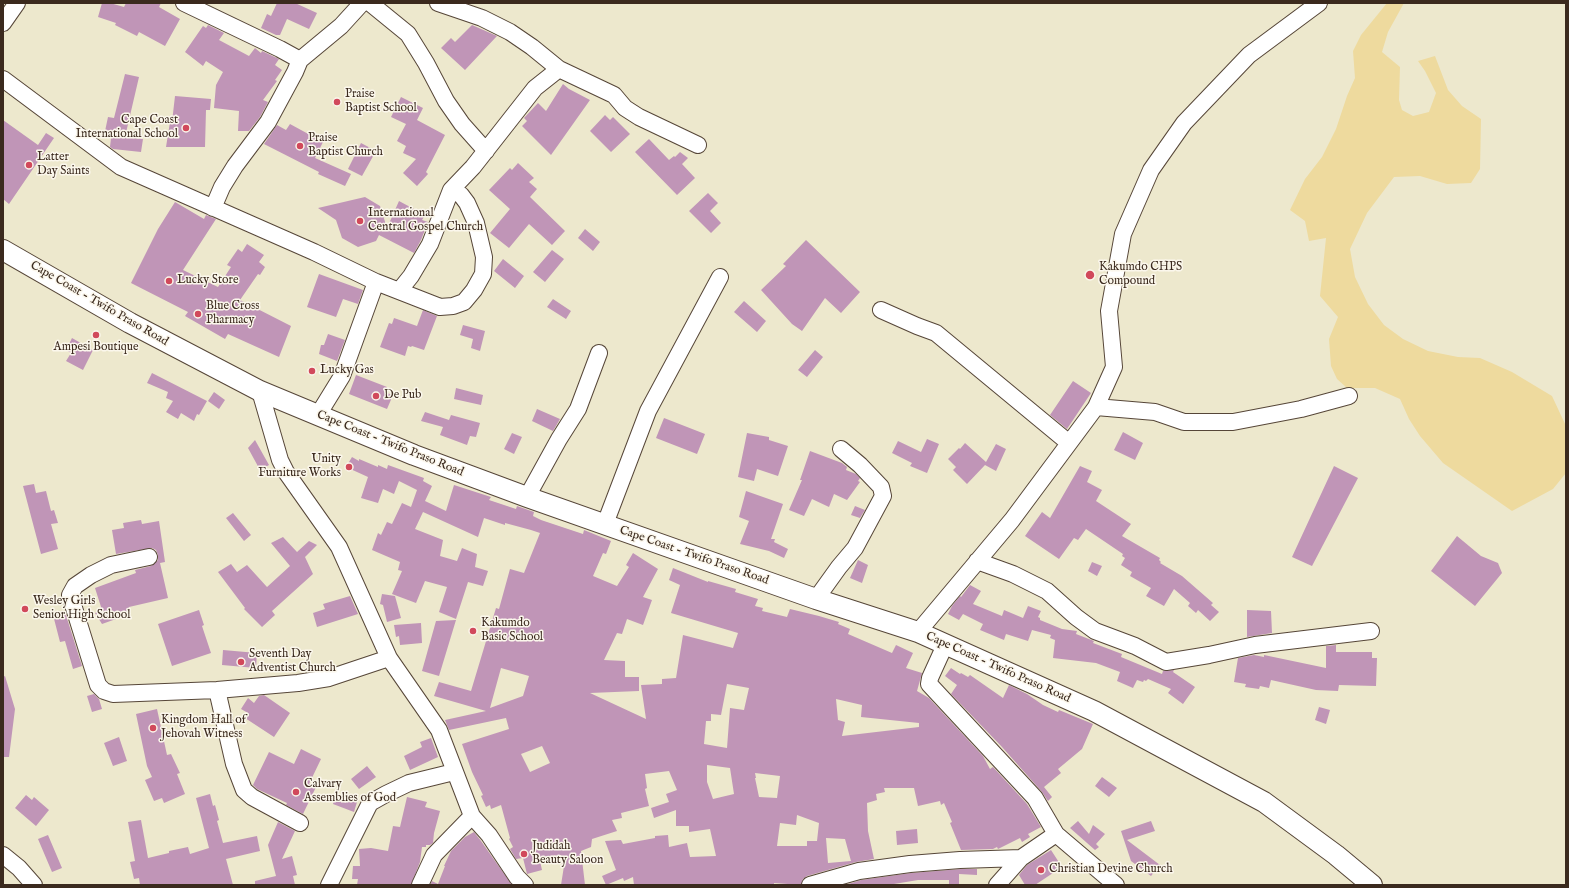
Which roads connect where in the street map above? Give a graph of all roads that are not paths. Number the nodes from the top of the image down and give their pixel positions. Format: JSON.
{"nodes":[{"id":1,"x":17,"y":3,"type":"edge"},
{"id":2,"x":184,"y":3,"type":"edge"},
{"id":3,"x":362,"y":3,"type":"edge"},
{"id":4,"x":370,"y":3,"type":"edge"},
{"id":5,"x":438,"y":3,"type":"edge"},
{"id":6,"x":1319,"y":3,"type":"edge"},
{"id":7,"x":3,"y":23,"type":"edge"},
{"id":8,"x":300,"y":60,"type":"junction"},
{"id":9,"x":560,"y":69,"type":"junction"},
{"id":10,"x":3,"y":79,"type":"edge"},
{"id":11,"x":698,"y":145,"type":"dead end"},
{"id":12,"x":486,"y":151,"type":"junction"},
{"id":13,"x":451,"y":190,"type":"junction"},
{"id":14,"x":213,"y":208,"type":"junction"},
{"id":15,"x":3,"y":250,"type":"edge"},
{"id":16,"x":720,"y":276,"type":"dead end"},
{"id":17,"x":376,"y":282,"type":"junction"},
{"id":18,"x":399,"y":291,"type":"junction"},
{"id":19,"x":881,"y":310,"type":"dead end"},
{"id":20,"x":599,"y":353,"type":"dead end"},
{"id":21,"x":260,"y":391,"type":"junction"},
{"id":22,"x":1349,"y":396,"type":"dead end"},
{"id":23,"x":1096,"y":407,"type":"junction"},
{"id":24,"x":318,"y":415,"type":"junction"},
{"id":25,"x":1069,"y":443,"type":"junction"},
{"id":26,"x":841,"y":449,"type":"dead end"},
{"id":27,"x":527,"y":497,"type":"junction"},
{"id":28,"x":605,"y":524,"type":"junction"},
{"id":29,"x":149,"y":557,"type":"dead end"},
{"id":30,"x":977,"y":561,"type":"junction"},
{"id":31,"x":816,"y":599,"type":"junction"},
{"id":32,"x":1371,"y":631,"type":"dead end"},
{"id":33,"x":918,"y":632,"type":"junction"},
{"id":34,"x":945,"y":645,"type":"junction"},
{"id":35,"x":389,"y":658,"type":"junction"},
{"id":36,"x":217,"y":690,"type":"junction"},
{"id":37,"x":454,"y":772,"type":"junction"},
{"id":38,"x":472,"y":816,"type":"junction"},
{"id":39,"x":300,"y":823,"type":"dead end"},
{"id":40,"x":1056,"y":834,"type":"junction"},
{"id":41,"x":3,"y":855,"type":"edge"},
{"id":42,"x":1021,"y":858,"type":"junction"},
{"id":43,"x":34,"y":885,"type":"edge"},
{"id":44,"x":330,"y":885,"type":"edge"},
{"id":45,"x":420,"y":885,"type":"edge"},
{"id":46,"x":525,"y":885,"type":"edge"},
{"id":47,"x":810,"y":885,"type":"edge"},
{"id":48,"x":997,"y":885,"type":"edge"},
{"id":49,"x":1116,"y":885,"type":"edge"},
{"id":50,"x":1372,"y":885,"type":"edge"}],
"edges":[{"from":1,"to":7,"type":"street"},
{"from":2,"to":8,"type":"street"},
{"from":3,"to":8,"type":"street"},
{"from":4,"to":12,"type":"street"},
{"from":5,"to":9,"type":"street"},
{"from":6,"to":23,"type":"street"},
{"from":8,"to":14,"type":"street"},
{"from":9,"to":11,"type":"street"},
{"from":9,"to":12,"type":"street"},
{"from":10,"to":14,"type":"street"},
{"from":12,"to":13,"type":"street"},
{"from":13,"to":18,"type":"street"},
{"from":13,"to":18,"type":"street"},
{"from":14,"to":17,"type":"street"},
{"from":15,"to":21,"type":"main road","name":"Cape Coast - Twifo Praso Road"},
{"from":16,"to":28,"type":"street"},
{"from":17,"to":18,"type":"street"},
{"from":17,"to":24,"type":"street"},
{"from":19,"to":25,"type":"street"},
{"from":20,"to":27,"type":"street"},
{"from":21,"to":24,"type":"main road","name":"Cape Coast - Twifo Praso Road"},
{"from":21,"to":35,"type":"street"},
{"from":22,"to":23,"type":"street"},
{"from":23,"to":25,"type":"street"},
{"from":24,"to":27,"type":"main road","name":"Cape Coast - Twifo Praso Road"},
{"from":25,"to":30,"type":"street"},
{"from":26,"to":31,"type":"street"},
{"from":27,"to":28,"type":"main road","name":"Cape Coast - Twifo Praso Road"},
{"from":28,"to":31,"type":"main road","name":"Cape Coast - Twifo Praso Road"},
{"from":29,"to":36,"type":"street"},
{"from":30,"to":32,"type":"street"},
{"from":30,"to":33,"type":"street"},
{"from":31,"to":33,"type":"main road","name":"Cape Coast - Twifo Praso Road"},
{"from":33,"to":34,"type":"main road","name":"Cape Coast - Twifo Praso Road"},
{"from":34,"to":40,"type":"street"},
{"from":34,"to":50,"type":"main road","name":"Cape Coast - Twifo Praso Road"},
{"from":35,"to":36,"type":"street"},
{"from":35,"to":37,"type":"street"},
{"from":36,"to":39,"type":"street"},
{"from":37,"to":38,"type":"street"},
{"from":37,"to":44,"type":"street"},
{"from":38,"to":45,"type":"street"},
{"from":38,"to":46,"type":"street"},
{"from":40,"to":42,"type":"street"},
{"from":40,"to":49,"type":"street"},
{"from":41,"to":43,"type":"street"},
{"from":42,"to":47,"type":"street"},
{"from":42,"to":48,"type":"street"}]}
